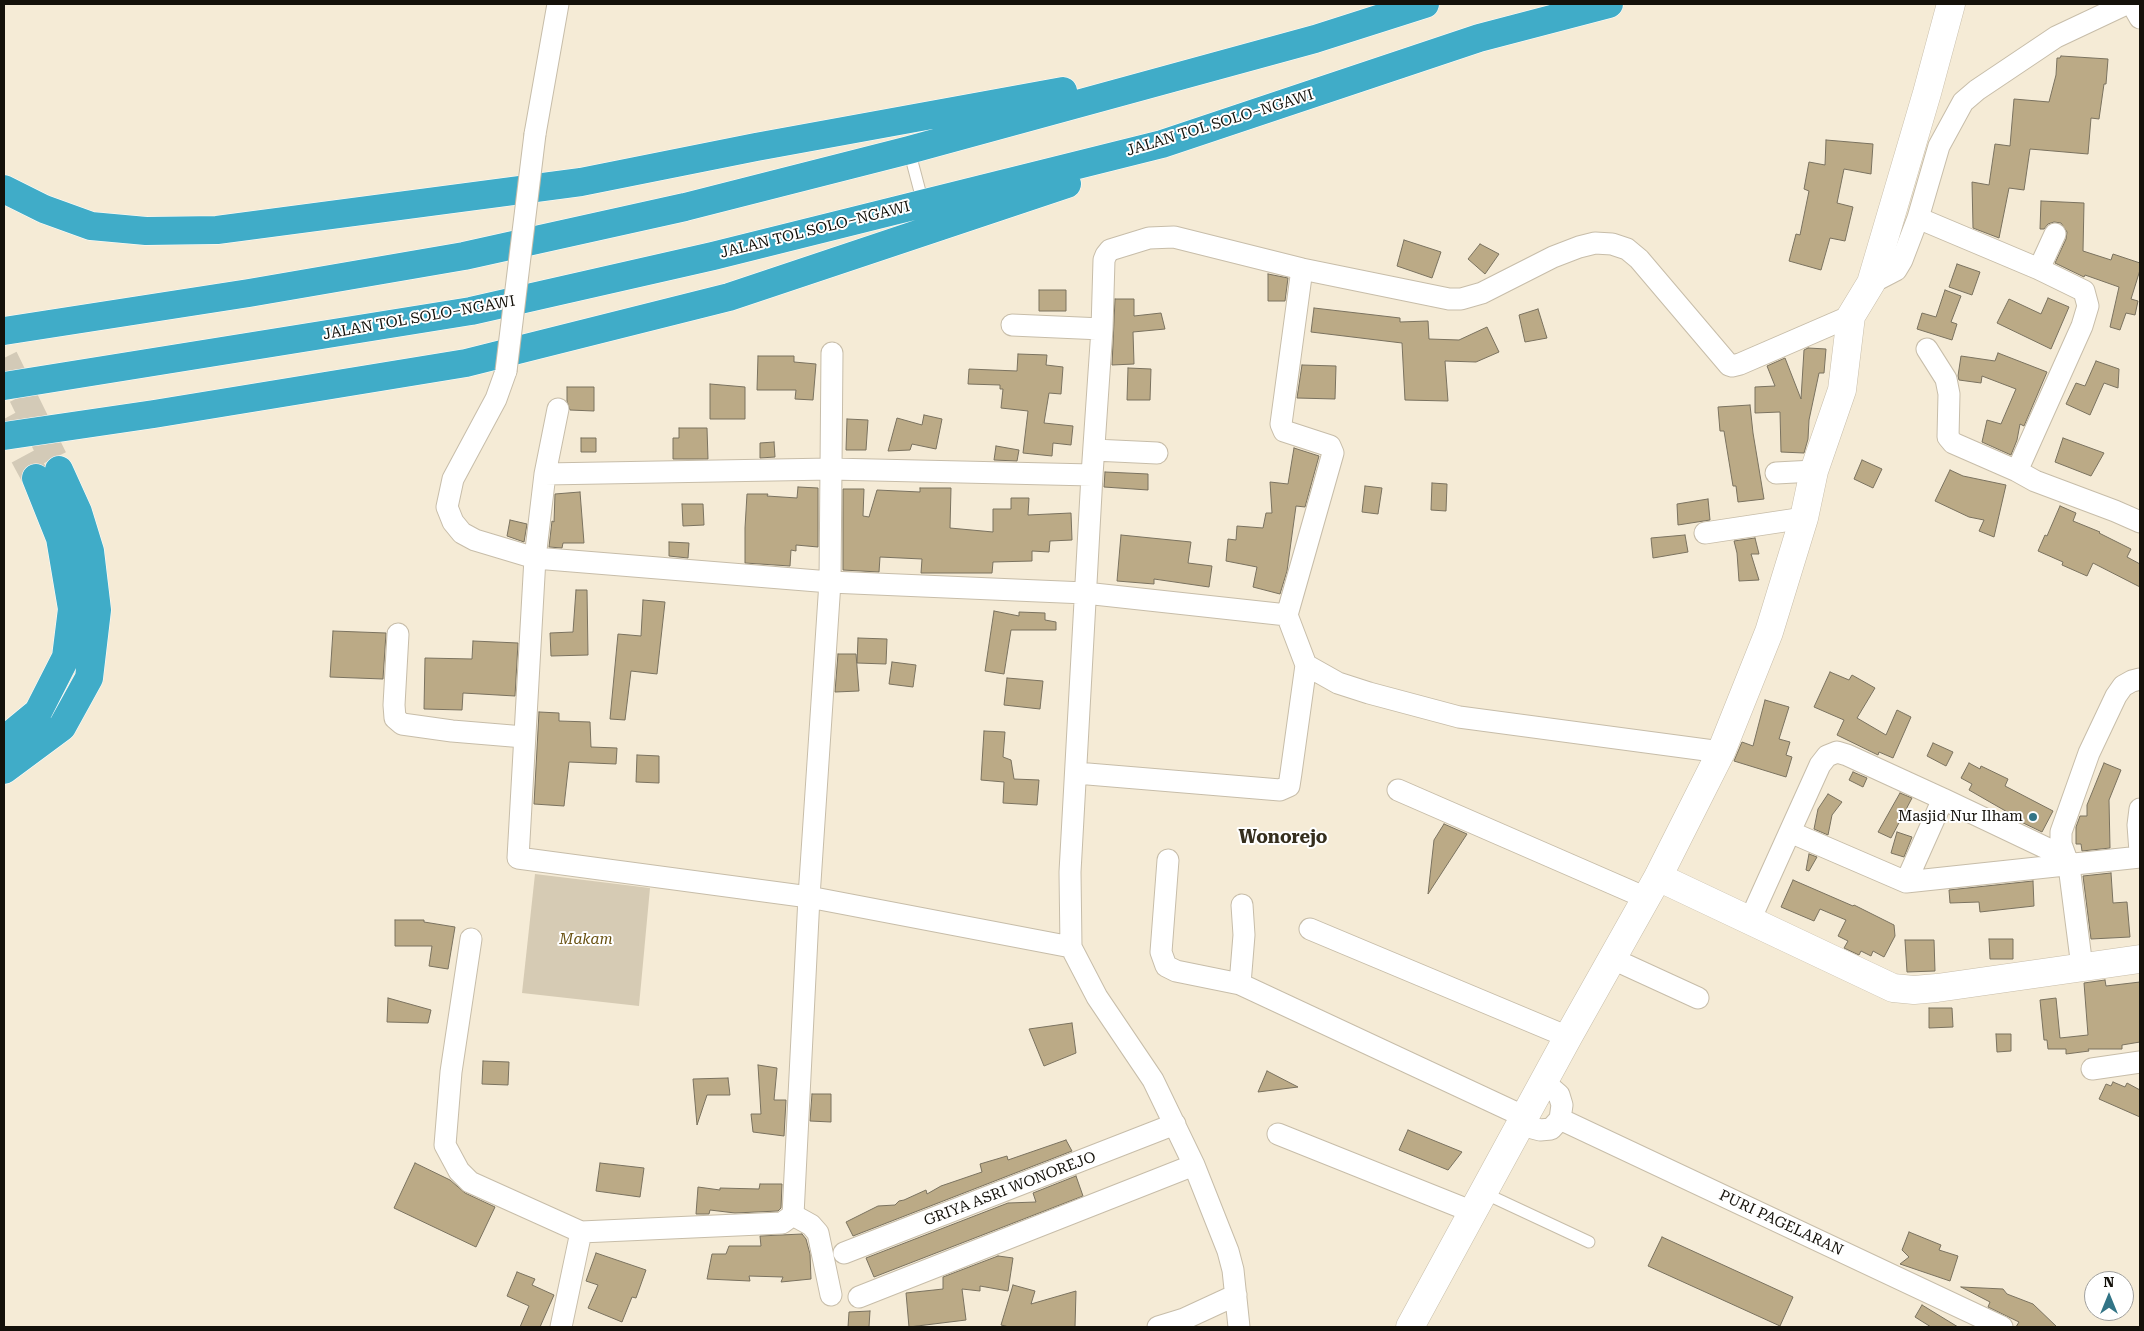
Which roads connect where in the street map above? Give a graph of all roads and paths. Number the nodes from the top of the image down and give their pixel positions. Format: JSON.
{"nodes":[{"id":1,"x":558,"y":4,"type":"edge"},
{"id":2,"x":1424,"y":4,"type":"edge"},
{"id":3,"x":1609,"y":4,"type":"edge"},
{"id":4,"x":1951,"y":4,"type":"edge"},
{"id":5,"x":2126,"y":4,"type":"edge"},
{"id":6,"x":2132,"y":4,"type":"edge"},
{"id":7,"x":2140,"y":18,"type":"edge"},
{"id":8,"x":1250,"y":56,"type":"junction"},
{"id":9,"x":1162,"y":144,"type":"junction"},
{"id":10,"x":909,"y":150,"type":"junction"},
{"id":11,"x":4,"y":189,"type":"edge"},
{"id":12,"x":923,"y":202,"type":"junction"},
{"id":13,"x":1918,"y":218,"type":"junction"},
{"id":14,"x":2055,"y":234,"type":"dead end"},
{"id":15,"x":2039,"y":269,"type":"junction"},
{"id":16,"x":1302,"y":270,"type":"junction"},
{"id":17,"x":1871,"y":283,"type":"junction"},
{"id":18,"x":1852,"y":316,"type":"junction"},
{"id":19,"x":1012,"y":325,"type":"dead end"},
{"id":20,"x":1102,"y":329,"type":"junction"},
{"id":21,"x":4,"y":330,"type":"edge"},
{"id":22,"x":1927,"y":349,"type":"dead end"},
{"id":23,"x":832,"y":353,"type":"dead end"},
{"id":24,"x":4,"y":386,"type":"edge"},
{"id":25,"x":558,"y":409,"type":"dead end"},
{"id":26,"x":4,"y":436,"type":"edge"},
{"id":27,"x":1094,"y":450,"type":"junction"},
{"id":28,"x":1157,"y":453,"type":"dead end"},
{"id":29,"x":831,"y":469,"type":"junction"},
{"id":30,"x":1814,"y":471,"type":"junction"},
{"id":31,"x":2017,"y":471,"type":"junction"},
{"id":32,"x":1776,"y":473,"type":"dead end"},
{"id":33,"x":545,"y":474,"type":"junction"},
{"id":34,"x":1092,"y":475,"type":"junction"},
{"id":35,"x":1804,"y":518,"type":"junction"},
{"id":36,"x":2140,"y":522,"type":"edge"},
{"id":37,"x":1705,"y":533,"type":"dead end"},
{"id":38,"x":535,"y":558,"type":"junction"},
{"id":39,"x":830,"y":582,"type":"junction"},
{"id":40,"x":1085,"y":593,"type":"junction"},
{"id":41,"x":1286,"y":615,"type":"junction"},
{"id":42,"x":398,"y":634,"type":"dead end"},
{"id":43,"x":1306,"y":665,"type":"junction"},
{"id":44,"x":2140,"y":679,"type":"edge"},
{"id":45,"x":524,"y":737,"type":"junction"},
{"id":46,"x":4,"y":740,"type":"edge"},
{"id":47,"x":1721,"y":752,"type":"junction"},
{"id":48,"x":4,"y":770,"type":"edge"},
{"id":49,"x":1076,"y":773,"type":"junction"},
{"id":50,"x":1398,"y":790,"type":"dead end"},
{"id":51,"x":1943,"y":799,"type":"junction"},
{"id":52,"x":2140,"y":809,"type":"edge"},
{"id":53,"x":1790,"y":832,"type":"junction"},
{"id":54,"x":2140,"y":852,"type":"edge"},
{"id":55,"x":2140,"y":857,"type":"edge"},
{"id":56,"x":1168,"y":860,"type":"dead end"},
{"id":57,"x":2067,"y":862,"type":"junction"},
{"id":58,"x":1906,"y":882,"type":"junction"},
{"id":59,"x":1652,"y":887,"type":"junction"},
{"id":60,"x":809,"y":897,"type":"junction"},
{"id":61,"x":1242,"y":905,"type":"dead end"},
{"id":62,"x":1750,"y":920,"type":"junction"},
{"id":63,"x":1310,"y":929,"type":"dead end"},
{"id":64,"x":471,"y":939,"type":"dead end"},
{"id":65,"x":1071,"y":946,"type":"junction"},
{"id":66,"x":1613,"y":959,"type":"junction"},
{"id":67,"x":2140,"y":959,"type":"edge"},
{"id":68,"x":2082,"y":967,"type":"junction"},
{"id":69,"x":1240,"y":984,"type":"junction"},
{"id":70,"x":1698,"y":998,"type":"dead end"},
{"id":71,"x":1568,"y":1037,"type":"junction"},
{"id":72,"x":2140,"y":1062,"type":"edge"},
{"id":73,"x":2092,"y":1068,"type":"dead end"},
{"id":74,"x":1544,"y":1082,"type":"junction"},
{"id":75,"x":1560,"y":1119,"type":"junction"},
{"id":76,"x":1523,"y":1121,"type":"junction"},
{"id":77,"x":1176,"y":1124,"type":"junction"},
{"id":78,"x":1278,"y":1134,"type":"dead end"},
{"id":79,"x":1194,"y":1165,"type":"junction"},
{"id":80,"x":1478,"y":1202,"type":"junction"},
{"id":81,"x":793,"y":1215,"type":"junction"},
{"id":82,"x":580,"y":1232,"type":"junction"},
{"id":83,"x":1589,"y":1242,"type":"dead end"},
{"id":84,"x":844,"y":1254,"type":"dead end"},
{"id":85,"x":831,"y":1295,"type":"dead end"},
{"id":86,"x":1236,"y":1295,"type":"junction"},
{"id":87,"x":859,"y":1297,"type":"dead end"},
{"id":88,"x":561,"y":1327,"type":"edge"},
{"id":89,"x":1158,"y":1327,"type":"edge"},
{"id":90,"x":1239,"y":1327,"type":"edge"},
{"id":91,"x":1410,"y":1327,"type":"edge"},
{"id":92,"x":2002,"y":1327,"type":"edge"}],
"edges":[{"from":1,"to":38,"type":"street","bridge":true},
{"from":2,"to":8,"type":"highway"},
{"from":3,"to":9,"type":"highway","name":"JALAN TOL SOLO–NGAWI"},
{"from":4,"to":17,"type":"street"},
{"from":5,"to":13,"type":"street"},
{"from":6,"to":7,"type":"street"},
{"from":8,"to":10,"type":"highway"},
{"from":8,"to":11,"type":"highway"},
{"from":9,"to":12,"type":"highway","name":"JALAN TOL SOLO–NGAWI"},
{"from":9,"to":26,"type":"highway"},
{"from":10,"to":12,"type":"lane"},
{"from":10,"to":21,"type":"highway"},
{"from":12,"to":24,"type":"highway","name":"JALAN TOL SOLO–NGAWI"},
{"from":13,"to":15,"type":"street"},
{"from":13,"to":17,"type":"street"},
{"from":14,"to":15,"type":"street"},
{"from":15,"to":31,"type":"street"},
{"from":16,"to":18,"type":"street"},
{"from":16,"to":20,"type":"street"},
{"from":16,"to":41,"type":"street"},
{"from":17,"to":18,"type":"street"},
{"from":18,"to":30,"type":"street"},
{"from":19,"to":20,"type":"street"},
{"from":20,"to":27,"type":"street"},
{"from":22,"to":31,"type":"street"},
{"from":23,"to":29,"type":"street"},
{"from":25,"to":33,"type":"street"},
{"from":27,"to":28,"type":"street"},
{"from":27,"to":34,"type":"street"},
{"from":29,"to":33,"type":"street"},
{"from":29,"to":34,"type":"street"},
{"from":29,"to":39,"type":"street"},
{"from":30,"to":32,"type":"street"},
{"from":30,"to":35,"type":"street"},
{"from":31,"to":36,"type":"street"},
{"from":33,"to":38,"type":"street"},
{"from":34,"to":40,"type":"street"},
{"from":35,"to":37,"type":"street"},
{"from":35,"to":47,"type":"street"},
{"from":38,"to":39,"type":"street"},
{"from":38,"to":45,"type":"street"},
{"from":39,"to":40,"type":"street"},
{"from":39,"to":60,"type":"street"},
{"from":40,"to":41,"type":"street"},
{"from":40,"to":49,"type":"street"},
{"from":41,"to":43,"type":"street"},
{"from":42,"to":45,"type":"street"},
{"from":43,"to":47,"type":"street"},
{"from":43,"to":49,"type":"street"},
{"from":44,"to":57,"type":"street"},
{"from":45,"to":60,"type":"street"},
{"from":46,"to":48,"type":"highway"},
{"from":47,"to":59,"type":"street"},
{"from":49,"to":65,"type":"street"},
{"from":50,"to":59,"type":"street"},
{"from":51,"to":53,"type":"street"},
{"from":51,"to":57,"type":"street"},
{"from":51,"to":58,"type":"street"},
{"from":52,"to":54,"type":"street"},
{"from":53,"to":58,"type":"street"},
{"from":53,"to":62,"type":"street"},
{"from":55,"to":57,"type":"street"},
{"from":56,"to":69,"type":"street"},
{"from":57,"to":58,"type":"street"},
{"from":57,"to":68,"type":"street"},
{"from":59,"to":62,"type":"street"},
{"from":59,"to":66,"type":"street"},
{"from":60,"to":65,"type":"street"},
{"from":60,"to":81,"type":"street"},
{"from":61,"to":69,"type":"street"},
{"from":62,"to":68,"type":"street"},
{"from":63,"to":71,"type":"street"},
{"from":64,"to":82,"type":"street"},
{"from":65,"to":77,"type":"street"},
{"from":66,"to":70,"type":"street"},
{"from":66,"to":71,"type":"street"},
{"from":67,"to":68,"type":"street"},
{"from":69,"to":76,"type":"street"},
{"from":71,"to":74,"type":"street"},
{"from":72,"to":73,"type":"street"},
{"from":74,"to":75,"type":"street"},
{"from":74,"to":76,"type":"street"},
{"from":75,"to":76,"type":"street"},
{"from":75,"to":92,"type":"street","name":"PURI PAGELARAN"},
{"from":76,"to":80,"type":"street"},
{"from":77,"to":79,"type":"street"},
{"from":77,"to":84,"type":"street","name":"GRIYA ASRI WONOREJO"},
{"from":78,"to":80,"type":"street"},
{"from":79,"to":86,"type":"street"},
{"from":79,"to":87,"type":"street"},
{"from":80,"to":83,"type":"lane"},
{"from":80,"to":91,"type":"street"},
{"from":81,"to":82,"type":"street"},
{"from":81,"to":85,"type":"street"},
{"from":82,"to":88,"type":"street"},
{"from":86,"to":89,"type":"street"},
{"from":86,"to":90,"type":"street"}]}
